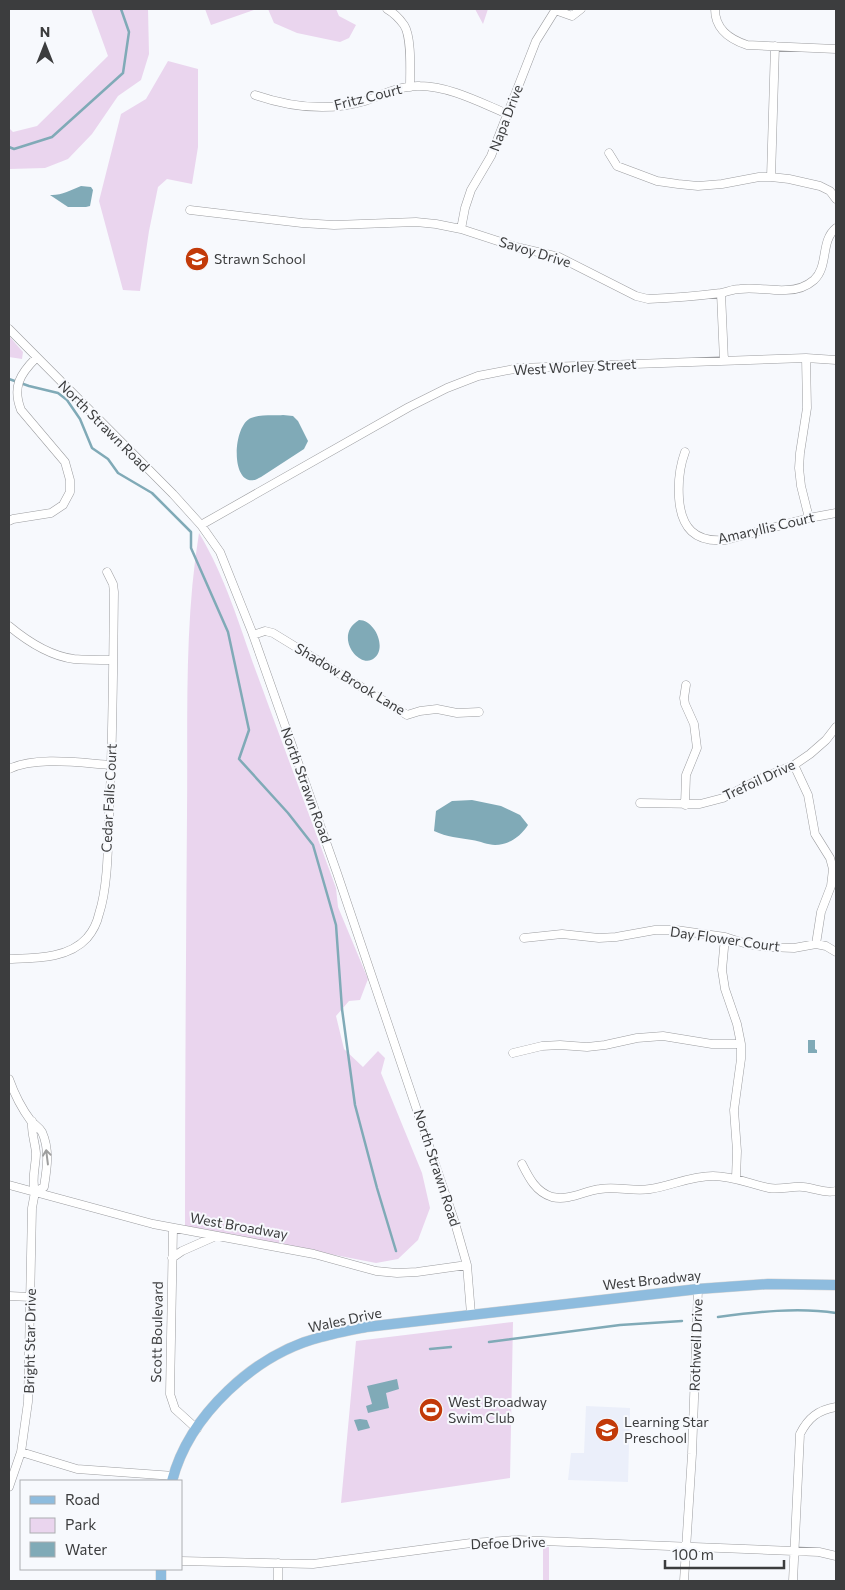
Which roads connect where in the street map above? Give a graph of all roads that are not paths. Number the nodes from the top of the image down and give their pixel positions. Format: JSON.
{"nodes":[{"id":1,"x":387,"y":9,"type":"edge"},
{"id":2,"x":581,"y":9,"type":"edge"},
{"id":3,"x":715,"y":9,"type":"edge"},
{"id":4,"x":555,"y":10,"type":"edge"},
{"id":5,"x":775,"y":46,"type":"junction"},
{"id":6,"x":836,"y":49,"type":"edge"},
{"id":7,"x":410,"y":86,"type":"junction"},
{"id":8,"x":255,"y":95,"type":"dead end"},
{"id":9,"x":508,"y":114,"type":"junction"},
{"id":10,"x":609,"y":153,"type":"dead end"},
{"id":11,"x":771,"y":177,"type":"junction"},
{"id":12,"x":836,"y":198,"type":"edge"},
{"id":13,"x":190,"y":210,"type":"dead end"},
{"id":14,"x":836,"y":228,"type":"edge"},
{"id":15,"x":461,"y":229,"type":"junction"},
{"id":16,"x":722,"y":293,"type":"junction"},
{"id":17,"x":9,"y":329,"type":"edge"},
{"id":18,"x":36,"y":358,"type":"junction"},
{"id":19,"x":806,"y":358,"type":"junction"},
{"id":20,"x":836,"y":360,"type":"edge"},
{"id":21,"x":724,"y":361,"type":"junction"},
{"id":22,"x":685,"y":452,"type":"dead end"},
{"id":23,"x":836,"y":513,"type":"edge"},
{"id":24,"x":809,"y":518,"type":"junction"},
{"id":25,"x":9,"y":521,"type":"edge"},
{"id":26,"x":201,"y":525,"type":"junction"},
{"id":27,"x":107,"y":572,"type":"dead end"},
{"id":28,"x":9,"y":626,"type":"edge"},
{"id":29,"x":253,"y":635,"type":"junction"},
{"id":30,"x":113,"y":660,"type":"junction"},
{"id":31,"x":686,"y":685,"type":"dead end"},
{"id":32,"x":479,"y":712,"type":"dead end"},
{"id":33,"x":836,"y":727,"type":"edge"},
{"id":34,"x":112,"y":765,"type":"junction"},
{"id":35,"x":794,"y":765,"type":"junction"},
{"id":36,"x":9,"y":769,"type":"edge"},
{"id":37,"x":640,"y":804,"type":"dead end"},
{"id":38,"x":684,"y":805,"type":"junction"},
{"id":39,"x":725,"y":937,"type":"junction"},
{"id":40,"x":524,"y":938,"type":"dead end"},
{"id":41,"x":816,"y":944,"type":"junction"},
{"id":42,"x":836,"y":952,"type":"edge"},
{"id":43,"x":9,"y":959,"type":"edge"},
{"id":44,"x":741,"y":1044,"type":"junction"},
{"id":45,"x":513,"y":1053,"type":"dead end"},
{"id":46,"x":9,"y":1079,"type":"edge"},
{"id":47,"x":32,"y":1121,"type":"junction"},
{"id":48,"x":522,"y":1164,"type":"dead end"},
{"id":49,"x":736,"y":1178,"type":"junction"},
{"id":50,"x":9,"y":1185,"type":"edge"},
{"id":51,"x":836,"y":1191,"type":"edge"},
{"id":52,"x":35,"y":1192,"type":"junction"},
{"id":53,"x":173,"y":1228,"type":"junction"},
{"id":54,"x":216,"y":1236,"type":"junction"},
{"id":55,"x":172,"y":1258,"type":"junction"},
{"id":56,"x":467,"y":1265,"type":"junction"},
{"id":57,"x":836,"y":1285,"type":"edge"},
{"id":58,"x":698,"y":1289,"type":"junction"},
{"id":59,"x":9,"y":1296,"type":"edge"},
{"id":60,"x":31,"y":1297,"type":"junction"},
{"id":61,"x":471,"y":1314,"type":"junction"},
{"id":62,"x":836,"y":1407,"type":"edge"},
{"id":63,"x":197,"y":1429,"type":"junction"},
{"id":64,"x":22,"y":1452,"type":"junction"},
{"id":65,"x":173,"y":1478,"type":"edge"},
{"id":66,"x":9,"y":1487,"type":"edge"},
{"id":67,"x":687,"y":1546,"type":"junction"},
{"id":68,"x":794,"y":1551,"type":"junction"},
{"id":69,"x":836,"y":1556,"type":"edge"},
{"id":70,"x":182,"y":1561,"type":"edge"},
{"id":71,"x":278,"y":1563,"type":"junction"},
{"id":72,"x":278,"y":1581,"type":"edge"},
{"id":73,"x":684,"y":1581,"type":"edge"},
{"id":74,"x":793,"y":1581,"type":"edge"}],
"edges":[{"from":1,"to":7,"type":"street"},
{"from":2,"to":4,"type":"street"},
{"from":3,"to":5,"type":"street"},
{"from":4,"to":9,"type":"street","name":"Napa Drive"},
{"from":5,"to":6,"type":"street"},
{"from":5,"to":11,"type":"street"},
{"from":7,"to":8,"type":"street","name":"Fritz Court"},
{"from":7,"to":9,"type":"street","name":"Fritz Court"},
{"from":9,"to":15,"type":"street","name":"Napa Drive"},
{"from":10,"to":11,"type":"street"},
{"from":11,"to":12,"type":"street"},
{"from":13,"to":15,"type":"street","name":"Savoy Drive"},
{"from":14,"to":16,"type":"street","name":"Savoy Drive"},
{"from":15,"to":16,"type":"street","name":"Savoy Drive"},
{"from":16,"to":21,"type":"street"},
{"from":17,"to":18,"type":"street","name":"North Strawn Road"},
{"from":18,"to":25,"type":"street"},
{"from":18,"to":26,"type":"street","name":"North Strawn Road"},
{"from":19,"to":20,"type":"street","name":"West Worley Street"},
{"from":19,"to":21,"type":"street","name":"West Worley Street"},
{"from":19,"to":24,"type":"street"},
{"from":21,"to":26,"type":"street","name":"West Worley Street"},
{"from":22,"to":24,"type":"street","name":"Amaryllis Court"},
{"from":23,"to":24,"type":"street","name":"Amaryllis Court"},
{"from":26,"to":29,"type":"street","name":"North Strawn Road"},
{"from":27,"to":30,"type":"street","name":"Cedar Falls Court"},
{"from":28,"to":30,"type":"street"},
{"from":29,"to":32,"type":"street","name":"Shadow Brook Lane"},
{"from":29,"to":56,"type":"street","name":"North Strawn Road"},
{"from":30,"to":34,"type":"street","name":"Cedar Falls Court"},
{"from":31,"to":38,"type":"street"},
{"from":33,"to":35,"type":"street","name":"Trefoil Drive"},
{"from":34,"to":36,"type":"street"},
{"from":34,"to":43,"type":"street","name":"Cedar Falls Court"},
{"from":35,"to":38,"type":"street","name":"Trefoil Drive"},
{"from":35,"to":41,"type":"street"},
{"from":37,"to":38,"type":"street","name":"Trefoil Drive"},
{"from":39,"to":40,"type":"street","name":"Day Flower Court"},
{"from":39,"to":41,"type":"street","name":"Day Flower Court"},
{"from":39,"to":44,"type":"street"},
{"from":41,"to":42,"type":"street"},
{"from":44,"to":45,"type":"street"},
{"from":44,"to":49,"type":"street"},
{"from":46,"to":47,"type":"street"},
{"from":47,"to":52,"type":"street","name":"Bright Star Drive"},
{"from":52,"to":47,"type":"street","one_way":true},
{"from":48,"to":49,"type":"street"},
{"from":49,"to":51,"type":"street"},
{"from":50,"to":52,"type":"street","name":"West Broadway"},
{"from":52,"to":53,"type":"street","name":"West Broadway"},
{"from":52,"to":60,"type":"street","name":"Bright Star Drive"},
{"from":53,"to":54,"type":"street","name":"West Broadway"},
{"from":53,"to":55,"type":"street","name":"Scott Boulevard"},
{"from":54,"to":55,"type":"street"},
{"from":54,"to":56,"type":"street","name":"West Broadway"},
{"from":55,"to":63,"type":"street","name":"Scott Boulevard"},
{"from":56,"to":61,"type":"street","name":"North Strawn Road"},
{"from":57,"to":58,"type":"main road","name":"West Broadway"},
{"from":58,"to":61,"type":"main road","name":"West Broadway"},
{"from":58,"to":67,"type":"street","name":"Rothwell Drive"},
{"from":59,"to":60,"type":"street"},
{"from":60,"to":64,"type":"street","name":"Bright Star Drive"},
{"from":61,"to":63,"type":"main road","name":"Wales Drive"},
{"from":62,"to":68,"type":"street"},
{"from":63,"to":65,"type":"main road"},
{"from":64,"to":65,"type":"street"},
{"from":64,"to":66,"type":"street","name":"Bright Star Drive"},
{"from":67,"to":68,"type":"street","name":"Defoe Drive"},
{"from":67,"to":71,"type":"street","name":"Defoe Drive"},
{"from":67,"to":73,"type":"street","name":"Rothwell Drive"},
{"from":68,"to":69,"type":"street","name":"Defoe Drive"},
{"from":68,"to":74,"type":"street"},
{"from":70,"to":71,"type":"street","name":"Defoe Drive"},
{"from":71,"to":72,"type":"street"}]}
